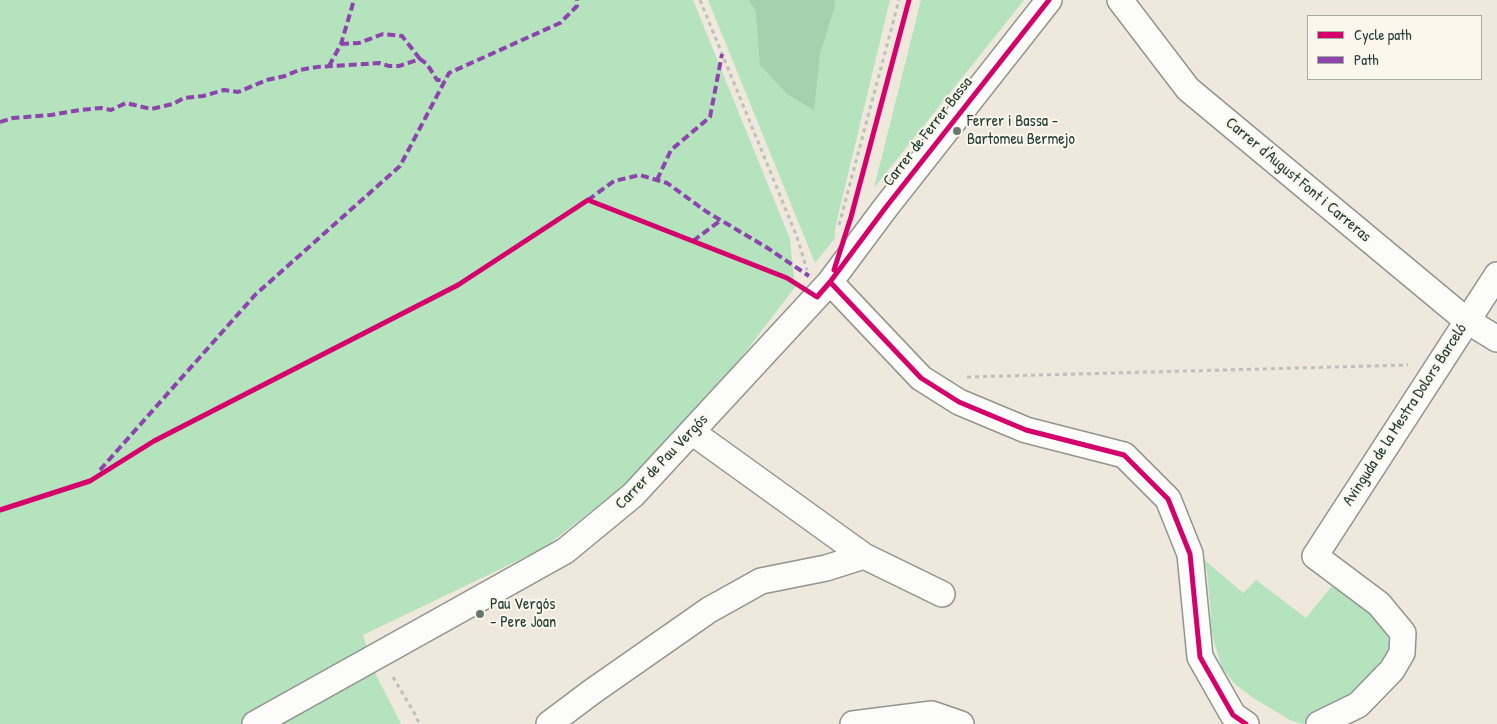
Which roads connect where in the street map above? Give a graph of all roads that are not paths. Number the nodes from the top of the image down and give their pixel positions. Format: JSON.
{"nodes":[{"id":1,"x":1049,"y":0,"type":"edge"},
{"id":2,"x":1120,"y":0,"type":"edge"},
{"id":3,"x":1497,"y":275,"type":"edge"},
{"id":4,"x":817,"y":276,"type":"junction"},
{"id":5,"x":1466,"y":320,"type":"junction"},
{"id":6,"x":1497,"y":339,"type":"edge"},
{"id":7,"x":692,"y":432,"type":"junction"},
{"id":8,"x":864,"y":556,"type":"junction"},
{"id":9,"x":942,"y":594,"type":"dead end"},
{"id":10,"x":255,"y":724,"type":"edge"},
{"id":11,"x":549,"y":724,"type":"edge"},
{"id":12,"x":853,"y":724,"type":"edge"},
{"id":13,"x":961,"y":724,"type":"edge"},
{"id":14,"x":1246,"y":724,"type":"edge"},
{"id":15,"x":1319,"y":724,"type":"edge"}],
"edges":[{"from":1,"to":4,"type":"street","name":"Carrer de Ferrer Bassa"},
{"from":2,"to":5,"type":"street","name":"Carrer d'August Font i Carreras"},
{"from":3,"to":5,"type":"street","name":"Avinguda de la Mestra Dolors Barceló"},
{"from":4,"to":7,"type":"street","name":"Carrer de Pau Vergós"},
{"from":4,"to":14,"type":"street"},
{"from":5,"to":6,"type":"street","name":"Carrer d'August Font i Carreras"},
{"from":5,"to":15,"type":"street","name":"Avinguda de la Mestra Dolors Barceló"},
{"from":7,"to":8,"type":"street"},
{"from":7,"to":10,"type":"street","name":"Carrer de Pau Vergós"},
{"from":8,"to":9,"type":"street"},
{"from":8,"to":11,"type":"street"},
{"from":12,"to":13,"type":"street"}]}
